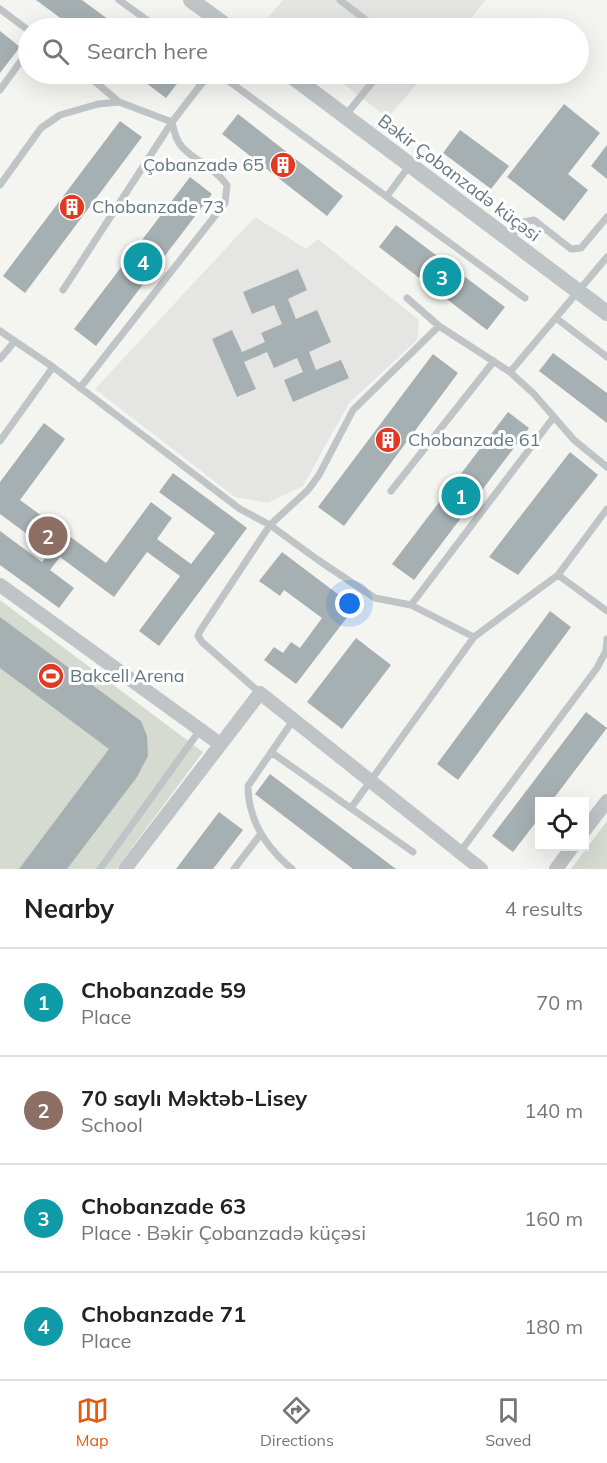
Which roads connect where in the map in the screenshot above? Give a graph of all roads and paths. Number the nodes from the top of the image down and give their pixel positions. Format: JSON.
{"nodes":[{"id":1,"x":119,"y":0,"type":"edge"},
{"id":2,"x":192,"y":0,"type":"edge"},
{"id":3,"x":340,"y":0,"type":"edge"},
{"id":4,"x":0,"y":9,"type":"edge"},
{"id":5,"x":144,"y":18,"type":"edge"},
{"id":6,"x":216,"y":18,"type":"edge"},
{"id":7,"x":363,"y":18,"type":"edge"},
{"id":8,"x":18,"y":22,"type":"edge"},
{"id":9,"x":18,"y":65,"type":"edge"},
{"id":10,"x":98,"y":84,"type":"edge"},
{"id":11,"x":201,"y":84,"type":"edge"},
{"id":12,"x":233,"y":84,"type":"edge"},
{"id":13,"x":302,"y":84,"type":"edge"},
{"id":14,"x":371,"y":84,"type":"edge"},
{"id":15,"x":0,"y":90,"type":"edge"},
{"id":16,"x":119,"y":102,"type":"junction"},
{"id":17,"x":345,"y":116,"type":"junction"},
{"id":18,"x":172,"y":122,"type":"junction"},
{"id":19,"x":410,"y":165,"type":"junction"},
{"id":20,"x":0,"y":185,"type":"edge"},
{"id":21,"x":387,"y":196,"type":"junction"},
{"id":22,"x":607,"y":217,"type":"edge"},
{"id":23,"x":509,"y":240,"type":"junction"},
{"id":24,"x":607,"y":257,"type":"edge"},
{"id":25,"x":63,"y":290,"type":"dead end"},
{"id":26,"x":579,"y":292,"type":"junction"},
{"id":27,"x":407,"y":298,"type":"dead end"},
{"id":28,"x":525,"y":298,"type":"dead end"},
{"id":29,"x":607,"y":313,"type":"edge"},
{"id":30,"x":556,"y":318,"type":"junction"},
{"id":31,"x":440,"y":326,"type":"junction"},
{"id":32,"x":0,"y":331,"type":"edge"},
{"id":33,"x":15,"y":341,"type":"junction"},
{"id":34,"x":607,"y":357,"type":"edge"},
{"id":35,"x":0,"y":359,"type":"edge"},
{"id":36,"x":494,"y":361,"type":"junction"},
{"id":37,"x":53,"y":367,"type":"junction"},
{"id":38,"x":510,"y":372,"type":"junction"},
{"id":39,"x":80,"y":388,"type":"junction"},
{"id":40,"x":553,"y":418,"type":"junction"},
{"id":41,"x":2,"y":432,"type":"edge"},
{"id":42,"x":0,"y":441,"type":"edge"},
{"id":43,"x":607,"y":468,"type":"edge"},
{"id":44,"x":391,"y":491,"type":"dead end"},
{"id":45,"x":607,"y":509,"type":"edge"},
{"id":46,"x":270,"y":525,"type":"junction"},
{"id":47,"x":558,"y":575,"type":"junction"},
{"id":48,"x":0,"y":585,"type":"edge"},
{"id":49,"x":411,"y":605,"type":"junction"},
{"id":50,"x":607,"y":611,"type":"edge"},
{"id":51,"x":474,"y":637,"type":"junction"},
{"id":52,"x":607,"y":639,"type":"edge"},
{"id":53,"x":260,"y":693,"type":"junction"},
{"id":54,"x":294,"y":719,"type":"junction"},
{"id":55,"x":200,"y":730,"type":"junction"},
{"id":56,"x":220,"y":744,"type":"junction"},
{"id":57,"x":271,"y":752,"type":"junction"},
{"id":58,"x":371,"y":780,"type":"junction"},
{"id":59,"x":607,"y":801,"type":"edge"},
{"id":60,"x":351,"y":808,"type":"junction"},
{"id":61,"x":589,"y":826,"type":"edge"},
{"id":62,"x":260,"y":835,"type":"junction"},
{"id":63,"x":569,"y":851,"type":"edge"},
{"id":64,"x":413,"y":852,"type":"dead end"},
{"id":65,"x":460,"y":852,"type":"junction"},
{"id":66,"x":100,"y":869,"type":"edge"},
{"id":67,"x":125,"y":869,"type":"edge"},
{"id":68,"x":234,"y":869,"type":"edge"},
{"id":69,"x":292,"y":869,"type":"edge"},
{"id":70,"x":481,"y":869,"type":"edge"},
{"id":71,"x":556,"y":869,"type":"edge"}],
"edges":[{"from":1,"to":5,"type":"lane"},
{"from":2,"to":6,"type":"street"},
{"from":3,"to":7,"type":"lane"},
{"from":4,"to":8,"type":"lane"},
{"from":9,"to":15,"type":"lane"},
{"from":10,"to":16,"type":"lane"},
{"from":11,"to":18,"type":"lane"},
{"from":12,"to":21,"type":"lane"},
{"from":13,"to":17,"type":"street","name":"Bəkir Çobanzadə küçəsi"},
{"from":14,"to":17,"type":"lane"},
{"from":16,"to":18,"type":"lane"},
{"from":16,"to":20,"type":"lane"},
{"from":17,"to":19,"type":"street","name":"Bəkir Çobanzadə küçəsi"},
{"from":18,"to":25,"type":"lane"},
{"from":18,"to":39,"type":"lane"},
{"from":19,"to":21,"type":"lane"},
{"from":19,"to":23,"type":"street","name":"Bəkir Çobanzadə küçəsi"},
{"from":21,"to":28,"type":"lane"},
{"from":22,"to":23,"type":"lane"},
{"from":23,"to":26,"type":"street","name":"Bəkir Çobanzadə küçəsi"},
{"from":24,"to":26,"type":"lane"},
{"from":26,"to":29,"type":"street","name":"Bəkir Çobanzadə küçəsi"},
{"from":26,"to":30,"type":"lane"},
{"from":27,"to":31,"type":"lane"},
{"from":30,"to":34,"type":"lane"},
{"from":30,"to":38,"type":"lane"},
{"from":31,"to":36,"type":"lane"},
{"from":31,"to":46,"type":"lane"},
{"from":32,"to":33,"type":"lane"},
{"from":33,"to":35,"type":"lane"},
{"from":33,"to":37,"type":"lane"},
{"from":36,"to":38,"type":"lane"},
{"from":36,"to":44,"type":"lane"},
{"from":37,"to":39,"type":"lane"},
{"from":37,"to":41,"type":"lane"},
{"from":38,"to":40,"type":"lane"},
{"from":39,"to":46,"type":"lane"},
{"from":40,"to":43,"type":"lane"},
{"from":40,"to":49,"type":"lane"},
{"from":41,"to":42,"type":"lane"},
{"from":45,"to":47,"type":"lane"},
{"from":46,"to":49,"type":"lane"},
{"from":46,"to":53,"type":"lane"},
{"from":47,"to":50,"type":"lane"},
{"from":47,"to":51,"type":"lane"},
{"from":48,"to":55,"type":"street"},
{"from":49,"to":51,"type":"lane"},
{"from":51,"to":58,"type":"lane"},
{"from":52,"to":65,"type":"lane"},
{"from":53,"to":54,"type":"street"},
{"from":53,"to":56,"type":"street"},
{"from":54,"to":57,"type":"lane"},
{"from":54,"to":58,"type":"street"},
{"from":55,"to":56,"type":"street"},
{"from":55,"to":66,"type":"lane"},
{"from":56,"to":67,"type":"street"},
{"from":57,"to":60,"type":"lane"},
{"from":57,"to":62,"type":"lane"},
{"from":58,"to":60,"type":"lane"},
{"from":58,"to":65,"type":"street"},
{"from":59,"to":61,"type":"street"},
{"from":60,"to":64,"type":"lane"},
{"from":62,"to":68,"type":"lane"},
{"from":62,"to":69,"type":"lane"},
{"from":63,"to":71,"type":"street"},
{"from":65,"to":70,"type":"street"}]}
